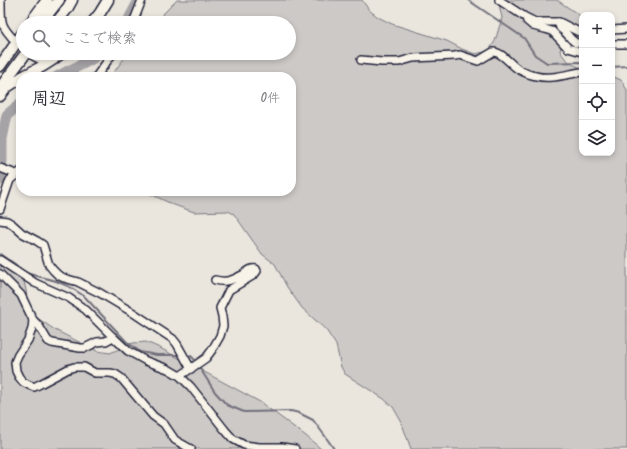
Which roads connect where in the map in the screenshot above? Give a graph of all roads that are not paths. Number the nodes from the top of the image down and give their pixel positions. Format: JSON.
{"nodes":[{"id":1,"x":1,"y":0,"type":"edge"},
{"id":2,"x":47,"y":0,"type":"edge"},
{"id":3,"x":59,"y":0,"type":"edge"},
{"id":4,"x":66,"y":0,"type":"edge"},
{"id":5,"x":72,"y":0,"type":"edge"},
{"id":6,"x":108,"y":0,"type":"edge"},
{"id":7,"x":142,"y":0,"type":"edge"},
{"id":8,"x":499,"y":0,"type":"edge"},
{"id":9,"x":35,"y":16,"type":"edge"},
{"id":10,"x":46,"y":16,"type":"edge"},
{"id":11,"x":53,"y":16,"type":"edge"},
{"id":12,"x":62,"y":16,"type":"edge"},
{"id":13,"x":98,"y":16,"type":"edge"},
{"id":14,"x":136,"y":16,"type":"edge"},
{"id":15,"x":525,"y":17,"type":"junction"},
{"id":16,"x":558,"y":22,"type":"junction"},
{"id":17,"x":627,"y":29,"type":"edge"},
{"id":18,"x":615,"y":30,"type":"edge"},
{"id":19,"x":579,"y":32,"type":"edge"},
{"id":20,"x":16,"y":41,"type":"edge"},
{"id":21,"x":579,"y":43,"type":"edge"},
{"id":22,"x":615,"y":44,"type":"edge"},
{"id":23,"x":627,"y":44,"type":"edge"},
{"id":24,"x":16,"y":51,"type":"edge"},
{"id":25,"x":579,"y":51,"type":"edge"},
{"id":26,"x":16,"y":53,"type":"edge"},
{"id":27,"x":21,"y":60,"type":"edge"},
{"id":28,"x":52,"y":60,"type":"edge"},
{"id":29,"x":108,"y":60,"type":"edge"},
{"id":30,"x":361,"y":60,"type":"dead end"},
{"id":31,"x":0,"y":66,"type":"edge"},
{"id":32,"x":32,"y":72,"type":"edge"},
{"id":33,"x":100,"y":72,"type":"edge"},
{"id":34,"x":579,"y":72,"type":"edge"},
{"id":35,"x":0,"y":77,"type":"edge"},
{"id":36,"x":16,"y":81,"type":"edge"},
{"id":37,"x":0,"y":88,"type":"edge"},
{"id":38,"x":0,"y":96,"type":"edge"},
{"id":39,"x":0,"y":168,"type":"edge"},
{"id":40,"x":16,"y":172,"type":"edge"},
{"id":41,"x":16,"y":175,"type":"edge"},
{"id":42,"x":0,"y":209,"type":"edge"},
{"id":43,"x":0,"y":220,"type":"edge"},
{"id":44,"x":0,"y":260,"type":"edge"},
{"id":45,"x":0,"y":274,"type":"edge"},
{"id":46,"x":215,"y":280,"type":"dead end"},
{"id":47,"x":33,"y":320,"type":"junction"},
{"id":48,"x":113,"y":337,"type":"junction"},
{"id":49,"x":191,"y":370,"type":"junction"},
{"id":50,"x":180,"y":376,"type":"junction"},
{"id":51,"x":191,"y":449,"type":"edge"},
{"id":52,"x":295,"y":449,"type":"edge"}],
"edges":[{"from":1,"to":20,"type":"street"},
{"from":2,"to":9,"type":"highway"},
{"from":3,"to":10,"type":"highway"},
{"from":4,"to":11,"type":"highway"},
{"from":5,"to":12,"type":"highway"},
{"from":6,"to":13,"type":"highway"},
{"from":7,"to":14,"type":"street"},
{"from":8,"to":15,"type":"street"},
{"from":15,"to":16,"type":"street"},
{"from":15,"to":25,"type":"street"},
{"from":16,"to":19,"type":"street"},
{"from":16,"to":21,"type":"street"},
{"from":17,"to":18,"type":"street"},
{"from":22,"to":23,"type":"street"},
{"from":24,"to":31,"type":"highway"},
{"from":26,"to":35,"type":"highway"},
{"from":27,"to":37,"type":"highway"},
{"from":28,"to":32,"type":"highway"},
{"from":29,"to":33,"type":"street"},
{"from":30,"to":34,"type":"street"},
{"from":36,"to":38,"type":"highway"},
{"from":39,"to":40,"type":"street"},
{"from":41,"to":42,"type":"street"},
{"from":43,"to":49,"type":"street"},
{"from":44,"to":48,"type":"street"},
{"from":45,"to":47,"type":"street"},
{"from":46,"to":49,"type":"street"},
{"from":47,"to":48,"type":"street"},
{"from":47,"to":51,"type":"street"},
{"from":48,"to":50,"type":"street"},
{"from":49,"to":50,"type":"street"},
{"from":50,"to":52,"type":"street"}]}
